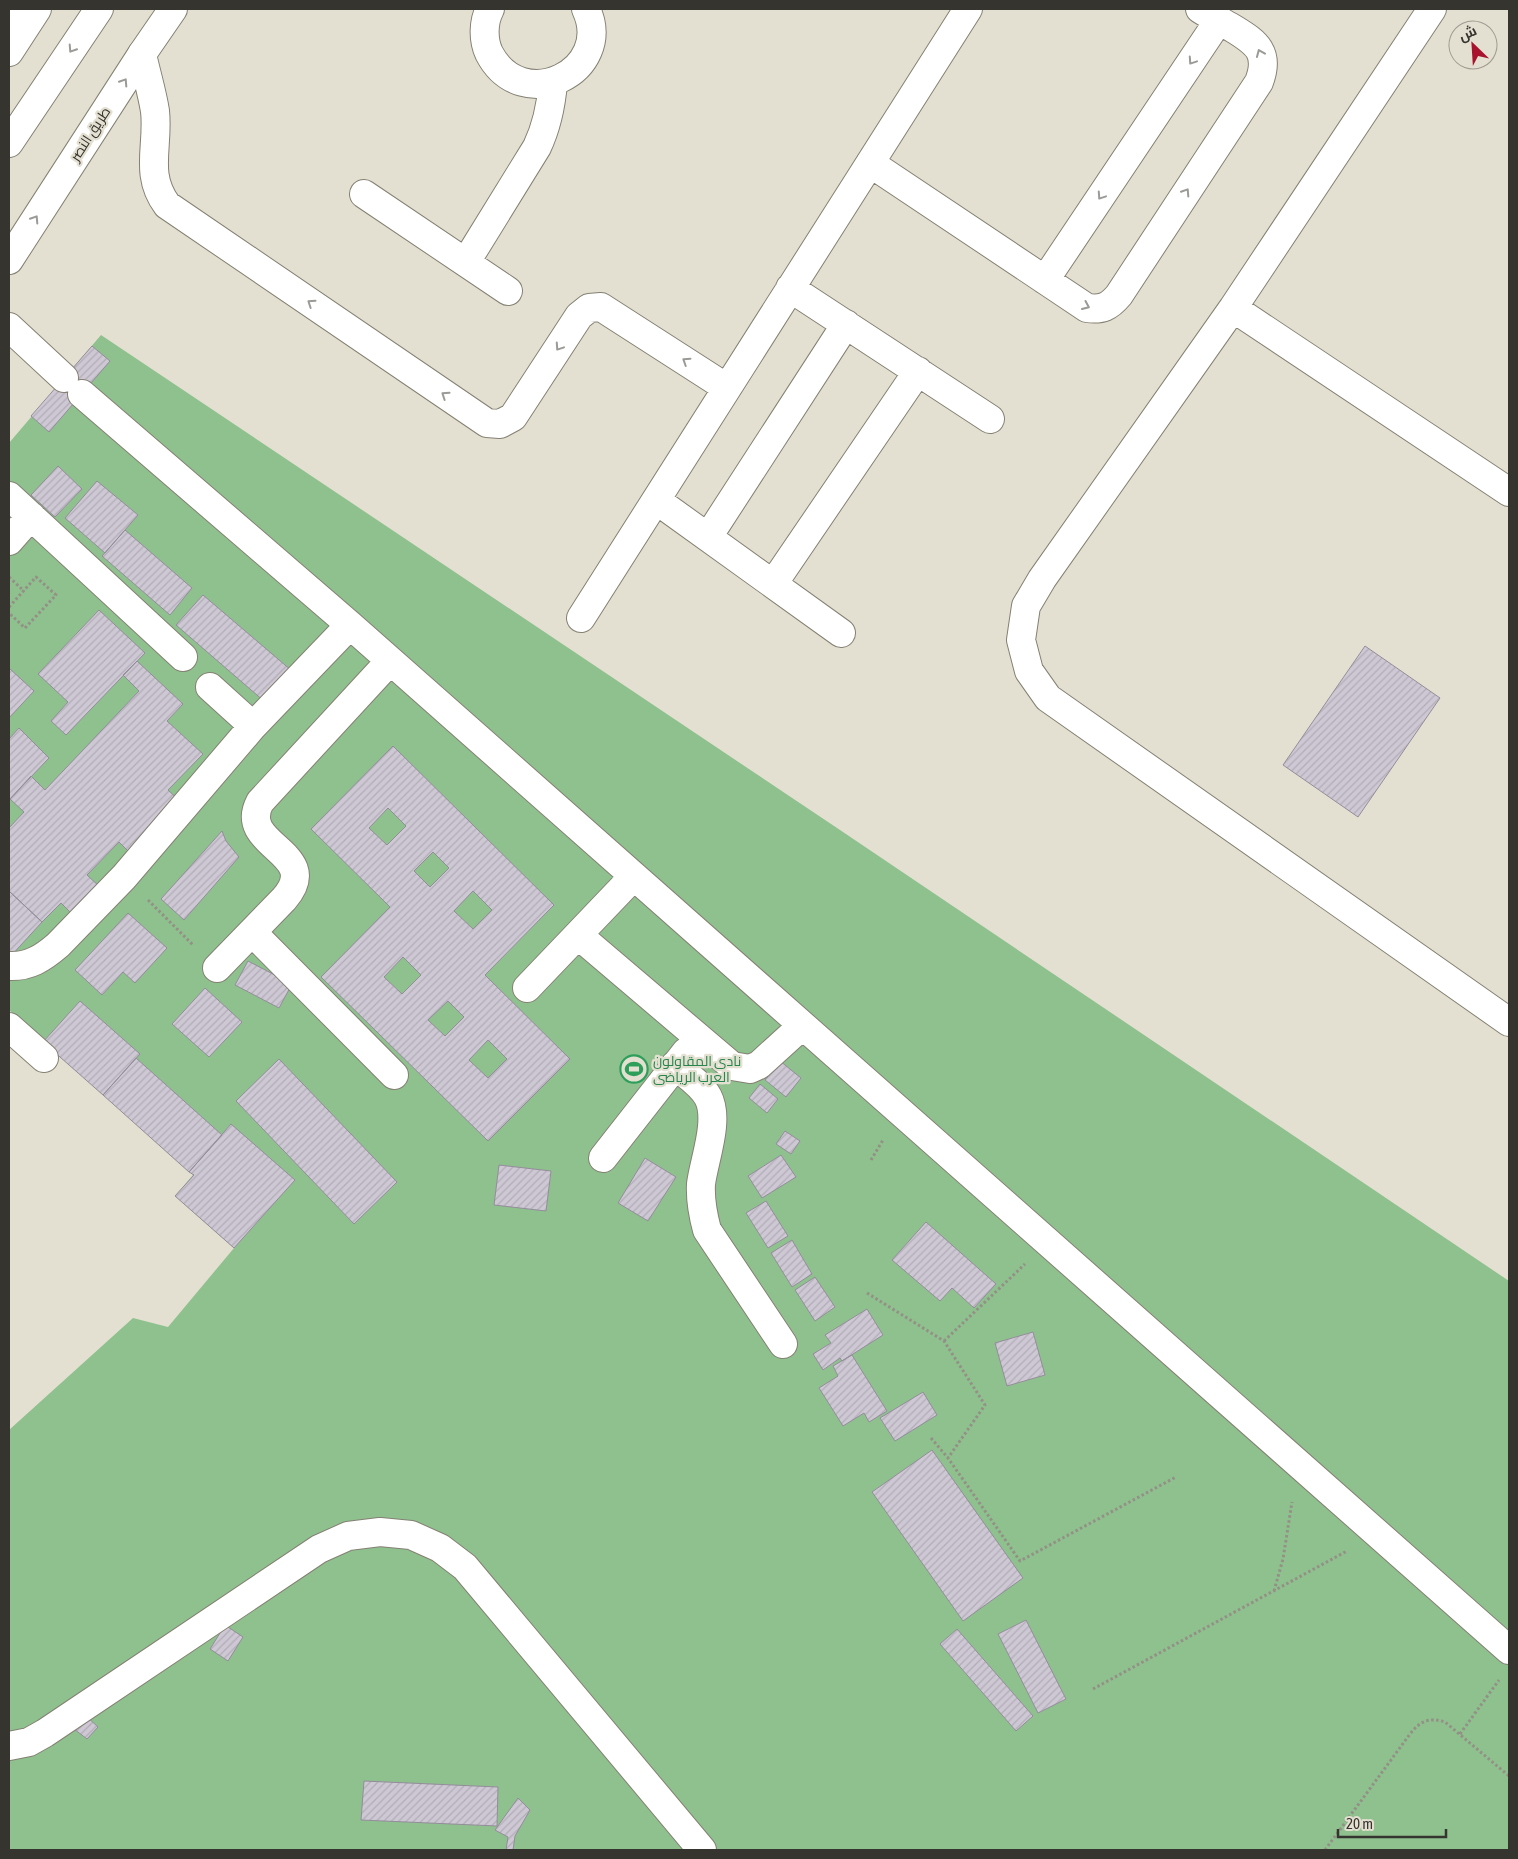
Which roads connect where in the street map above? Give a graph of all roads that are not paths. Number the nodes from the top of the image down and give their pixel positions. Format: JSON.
{"nodes":[{"id":1,"x":18,"y":9,"type":"edge"},
{"id":2,"x":37,"y":9,"type":"edge"},
{"id":3,"x":99,"y":9,"type":"edge"},
{"id":4,"x":173,"y":9,"type":"edge"},
{"id":5,"x":490,"y":9,"type":"edge"},
{"id":6,"x":968,"y":9,"type":"edge"},
{"id":7,"x":1432,"y":9,"type":"edge"},
{"id":8,"x":592,"y":11,"type":"edge"},
{"id":9,"x":9,"y":14,"type":"edge"},
{"id":10,"x":1209,"y":14,"type":"edge"},
{"id":11,"x":9,"y":52,"type":"edge"},
{"id":12,"x":142,"y":54,"type":"junction"},
{"id":13,"x":553,"y":83,"type":"junction"},
{"id":14,"x":9,"y":143,"type":"edge"},
{"id":15,"x":870,"y":163,"type":"junction"},
{"id":16,"x":364,"y":194,"type":"dead end"},
{"id":17,"x":9,"y":260,"type":"edge"},
{"id":18,"x":466,"y":262,"type":"junction"},
{"id":19,"x":1045,"y":280,"type":"junction"},
{"id":20,"x":790,"y":288,"type":"junction"},
{"id":21,"x":508,"y":290,"type":"dead end"},
{"id":22,"x":1233,"y":308,"type":"junction"},
{"id":23,"x":846,"y":324,"type":"junction"},
{"id":24,"x":9,"y":327,"type":"edge"},
{"id":25,"x":918,"y":371,"type":"junction"},
{"id":26,"x":727,"y":388,"type":"junction"},
{"id":27,"x":990,"y":419,"type":"dead end"},
{"id":28,"x":1509,"y":492,"type":"edge"},
{"id":29,"x":9,"y":496,"type":"edge"},
{"id":30,"x":656,"y":500,"type":"junction"},
{"id":31,"x":30,"y":516,"type":"junction"},
{"id":32,"x":708,"y":537,"type":"junction"},
{"id":33,"x":9,"y":541,"type":"edge"},
{"id":34,"x":772,"y":584,"type":"junction"},
{"id":35,"x":581,"y":618,"type":"dead end"},
{"id":36,"x":350,"y":625,"type":"junction"},
{"id":37,"x":841,"y":634,"type":"dead end"},
{"id":38,"x":183,"y":657,"type":"dead end"},
{"id":39,"x":390,"y":661,"type":"junction"},
{"id":40,"x":210,"y":687,"type":"dead end"},
{"id":41,"x":252,"y":726,"type":"junction"},
{"id":42,"x":634,"y":876,"type":"junction"},
{"id":43,"x":252,"y":932,"type":"junction"},
{"id":44,"x":578,"y":934,"type":"junction"},
{"id":45,"x":9,"y":966,"type":"edge"},
{"id":46,"x":217,"y":968,"type":"road end"},
{"id":47,"x":527,"y":988,"type":"dead end"},
{"id":48,"x":1509,"y":1022,"type":"edge"},
{"id":49,"x":802,"y":1026,"type":"junction"},
{"id":50,"x":9,"y":1027,"type":"edge"},
{"id":51,"x":697,"y":1037,"type":"junction"},
{"id":52,"x":44,"y":1058,"type":"dead end"},
{"id":53,"x":675,"y":1065,"type":"junction"},
{"id":54,"x":394,"y":1074,"type":"dead end"},
{"id":55,"x":603,"y":1158,"type":"dead end"},
{"id":56,"x":783,"y":1344,"type":"dead end"},
{"id":57,"x":1507,"y":1662,"type":"edge"},
{"id":58,"x":10,"y":1748,"type":"edge"},
{"id":59,"x":702,"y":1850,"type":"edge"}],
"edges":[{"from":1,"to":9,"type":"main road"},
{"from":2,"to":11,"type":"main road"},
{"from":3,"to":14,"type":"main road","one_way":true},
{"from":4,"to":12,"type":"main road","name":"طريق النصر"},
{"from":5,"to":13,"type":"main road"},
{"from":6,"to":15,"type":"main road"},
{"from":7,"to":22,"type":"main road"},
{"from":8,"to":13,"type":"main road"},
{"from":10,"to":19,"type":"main road","one_way":true},
{"from":19,"to":10,"type":"main road","one_way":true},
{"from":17,"to":12,"type":"main road","name":"طريق النصر","one_way":true},
{"from":26,"to":12,"type":"main road","one_way":true},
{"from":13,"to":18,"type":"main road"},
{"from":15,"to":19,"type":"main road"},
{"from":15,"to":20,"type":"main road"},
{"from":16,"to":18,"type":"main road"},
{"from":18,"to":21,"type":"main road"},
{"from":20,"to":23,"type":"main road"},
{"from":20,"to":26,"type":"main road"},
{"from":22,"to":28,"type":"main road"},
{"from":22,"to":48,"type":"main road"},
{"from":23,"to":25,"type":"main road"},
{"from":23,"to":32,"type":"main road"},
{"from":24,"to":36,"type":"main road"},
{"from":25,"to":27,"type":"main road"},
{"from":25,"to":34,"type":"main road"},
{"from":26,"to":30,"type":"main road"},
{"from":29,"to":31,"type":"main road"},
{"from":30,"to":32,"type":"main road"},
{"from":30,"to":35,"type":"main road"},
{"from":31,"to":33,"type":"main road"},
{"from":31,"to":38,"type":"main road"},
{"from":32,"to":34,"type":"main road"},
{"from":34,"to":37,"type":"main road"},
{"from":36,"to":39,"type":"main road"},
{"from":36,"to":41,"type":"main road"},
{"from":39,"to":42,"type":"main road"},
{"from":39,"to":43,"type":"main road"},
{"from":40,"to":41,"type":"main road"},
{"from":41,"to":45,"type":"main road"},
{"from":42,"to":44,"type":"main road"},
{"from":42,"to":49,"type":"main road"},
{"from":43,"to":46,"type":"main road"},
{"from":43,"to":54,"type":"main road"},
{"from":44,"to":47,"type":"main road"},
{"from":44,"to":51,"type":"main road"},
{"from":49,"to":51,"type":"main road"},
{"from":49,"to":57,"type":"main road"},
{"from":50,"to":52,"type":"main road"},
{"from":51,"to":53,"type":"main road"},
{"from":53,"to":55,"type":"main road"},
{"from":53,"to":56,"type":"main road"},
{"from":58,"to":59,"type":"main road"}]}
